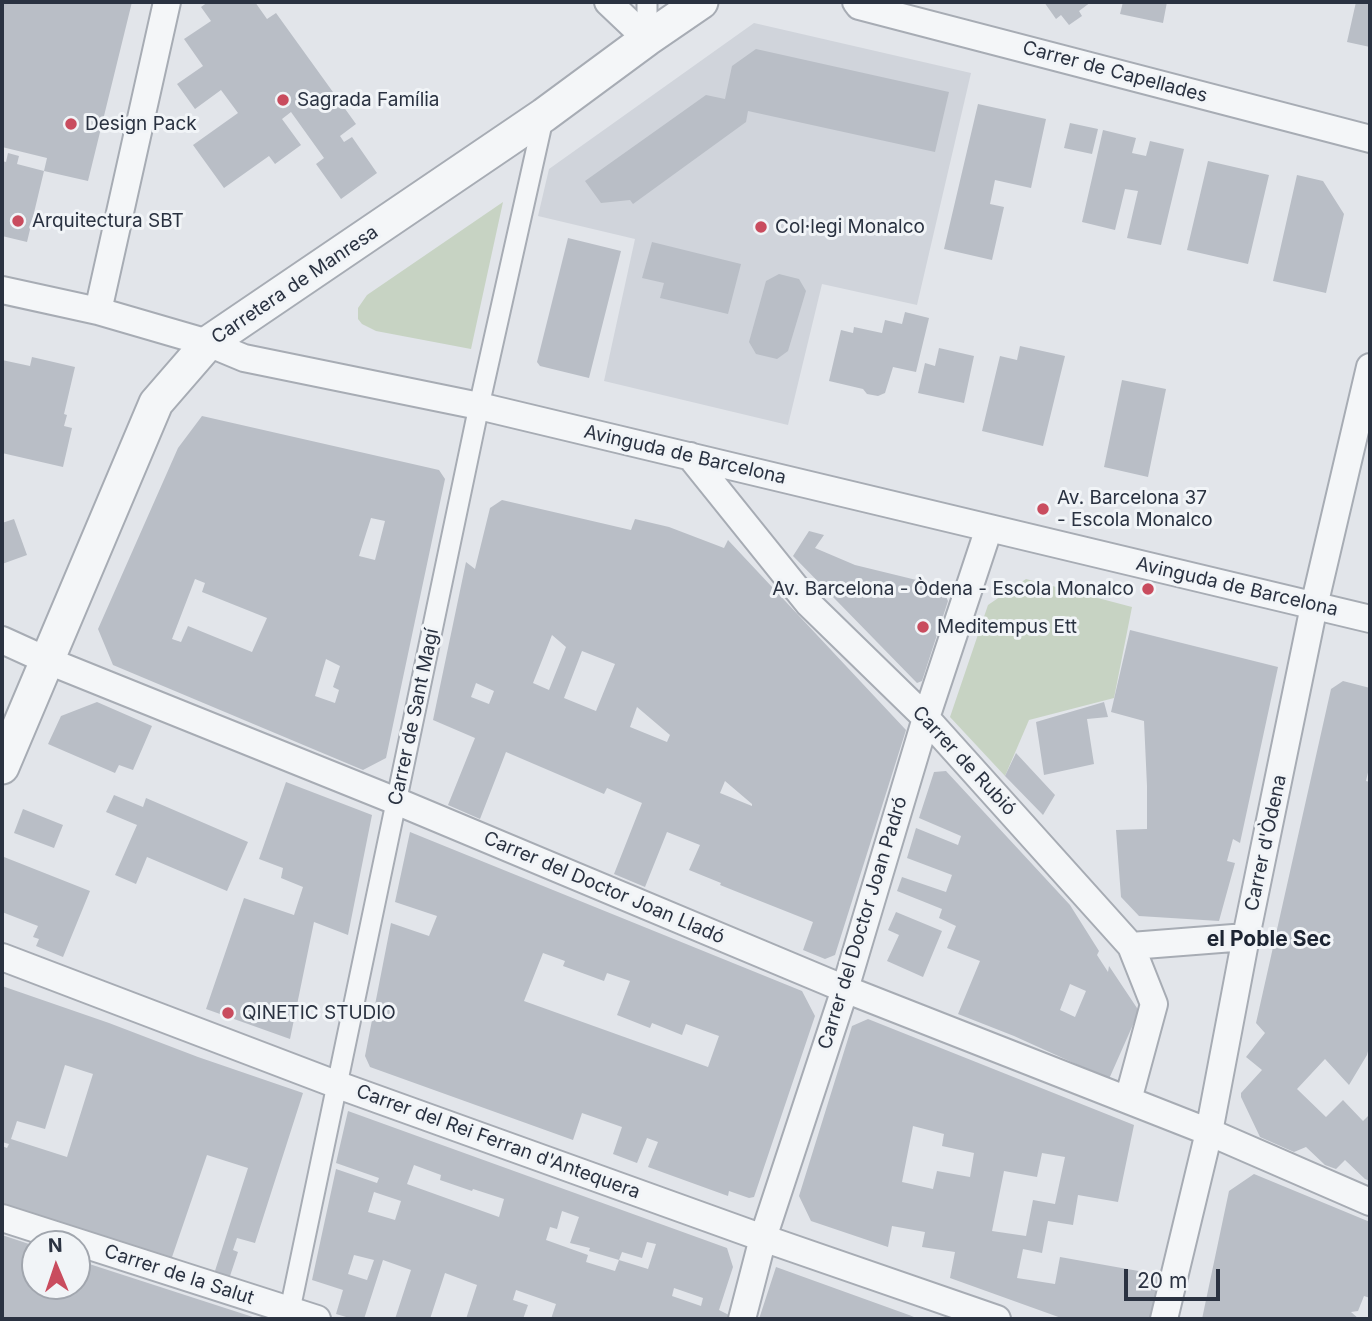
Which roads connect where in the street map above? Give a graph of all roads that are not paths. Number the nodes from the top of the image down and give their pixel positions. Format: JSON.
{"nodes":[{"id":1,"x":167,"y":2,"type":"edge"},
{"id":2,"x":608,"y":2,"type":"edge"},
{"id":3,"x":647,"y":2,"type":"edge"},
{"id":4,"x":701,"y":2,"type":"edge"},
{"id":5,"x":857,"y":3,"type":"edge"},
{"id":6,"x":647,"y":39,"type":"junction"},
{"id":7,"x":544,"y":116,"type":"junction"},
{"id":8,"x":1370,"y":139,"type":"edge"},
{"id":9,"x":2,"y":290,"type":"edge"},
{"id":10,"x":98,"y":311,"type":"junction"},
{"id":11,"x":208,"y":343,"type":"junction"},
{"id":12,"x":1370,"y":367,"type":"edge"},
{"id":13,"x":479,"y":406,"type":"junction"},
{"id":14,"x":690,"y":456,"type":"junction"},
{"id":15,"x":989,"y":528,"type":"junction"},
{"id":16,"x":1314,"y":606,"type":"junction"},
{"id":17,"x":1370,"y":619,"type":"edge"},
{"id":18,"x":2,"y":640,"type":"edge"},
{"id":19,"x":46,"y":660,"type":"junction"},
{"id":20,"x":926,"y":718,"type":"junction"},
{"id":21,"x":2,"y":767,"type":"edge"},
{"id":22,"x":396,"y":801,"type":"junction"},
{"id":23,"x":1246,"y":937,"type":"junction"},
{"id":24,"x":1131,"y":946,"type":"junction"},
{"id":25,"x":2,"y":957,"type":"edge"},
{"id":26,"x":845,"y":989,"type":"junction"},
{"id":27,"x":338,"y":1085,"type":"junction"},
{"id":28,"x":1128,"y":1100,"type":"junction"},
{"id":29,"x":1209,"y":1132,"type":"junction"},
{"id":30,"x":1370,"y":1202,"type":"edge"},
{"id":31,"x":2,"y":1218,"type":"edge"},
{"id":32,"x":763,"y":1238,"type":"junction"},
{"id":33,"x":289,"y":1315,"type":"edge"},
{"id":34,"x":317,"y":1319,"type":"edge"},
{"id":35,"x":742,"y":1319,"type":"edge"},
{"id":36,"x":996,"y":1319,"type":"edge"},
{"id":37,"x":1164,"y":1319,"type":"edge"}],
"edges":[{"from":1,"to":10,"type":"street"},
{"from":2,"to":6,"type":"street"},
{"from":3,"to":6,"type":"street"},
{"from":4,"to":6,"type":"street","name":"Carretera de Manresa"},
{"from":5,"to":8,"type":"street","name":"Carrer de Capellades"},
{"from":6,"to":7,"type":"street","name":"Carretera de Manresa"},
{"from":7,"to":11,"type":"street","name":"Carretera de Manresa"},
{"from":7,"to":13,"type":"street","name":"Carrer de Sant Magí"},
{"from":9,"to":10,"type":"street","name":"Avinguda de Barcelona"},
{"from":10,"to":11,"type":"street","name":"Avinguda de Barcelona"},
{"from":11,"to":13,"type":"street","name":"Avinguda de Barcelona"},
{"from":11,"to":19,"type":"street","name":"Carretera de Manresa"},
{"from":12,"to":16,"type":"street","name":"Carrer d'Òdena"},
{"from":13,"to":14,"type":"street","name":"Avinguda de Barcelona"},
{"from":13,"to":22,"type":"street","name":"Carrer de Sant Magí"},
{"from":14,"to":15,"type":"street","name":"Avinguda de Barcelona"},
{"from":14,"to":20,"type":"street","name":"Carrer de Rubió"},
{"from":15,"to":16,"type":"street","name":"Avinguda de Barcelona"},
{"from":15,"to":20,"type":"street","name":"Carrer del Doctor Joan Padró"},
{"from":16,"to":17,"type":"street","name":"Avinguda de Barcelona"},
{"from":16,"to":23,"type":"street","name":"Carrer d'Òdena"},
{"from":18,"to":19,"type":"street","name":"Carrer del Doctor Joan Lladó"},
{"from":19,"to":21,"type":"street","name":"Carretera de Manresa"},
{"from":19,"to":22,"type":"street","name":"Carrer del Doctor Joan Lladó"},
{"from":20,"to":24,"type":"street","name":"Carrer de Rubió"},
{"from":20,"to":26,"type":"street","name":"Carrer del Doctor Joan Padró"},
{"from":22,"to":26,"type":"street","name":"Carrer del Doctor Joan Lladó"},
{"from":22,"to":27,"type":"street","name":"Carrer de Sant Magí"},
{"from":23,"to":24,"type":"street"},
{"from":23,"to":29,"type":"street","name":"Carrer d'Òdena"},
{"from":24,"to":28,"type":"street","name":"Carrer de Rubió"},
{"from":25,"to":27,"type":"street","name":"Carrer del Rei Ferran d'Antequera"},
{"from":26,"to":28,"type":"street","name":"Carrer del Doctor Joan Lladó"},
{"from":26,"to":32,"type":"street","name":"Carrer del Doctor Joan Padró"},
{"from":27,"to":32,"type":"street","name":"Carrer del Rei Ferran d'Antequera"},
{"from":27,"to":33,"type":"street","name":"Carrer de Sant Magí"},
{"from":28,"to":29,"type":"street","name":"Carrer del Doctor Joan Lladó"},
{"from":29,"to":30,"type":"street","name":"Carrer del Doctor Joan Lladó"},
{"from":29,"to":37,"type":"street","name":"Carrer d'Òdena"},
{"from":31,"to":33,"type":"street","name":"Carrer de la Salut"},
{"from":32,"to":35,"type":"street","name":"Carrer del Doctor Joan Padró"},
{"from":32,"to":36,"type":"street","name":"Carrer del Rei Ferran d'Antequera"},
{"from":33,"to":34,"type":"street","name":"Carrer de la Salut"}]}
